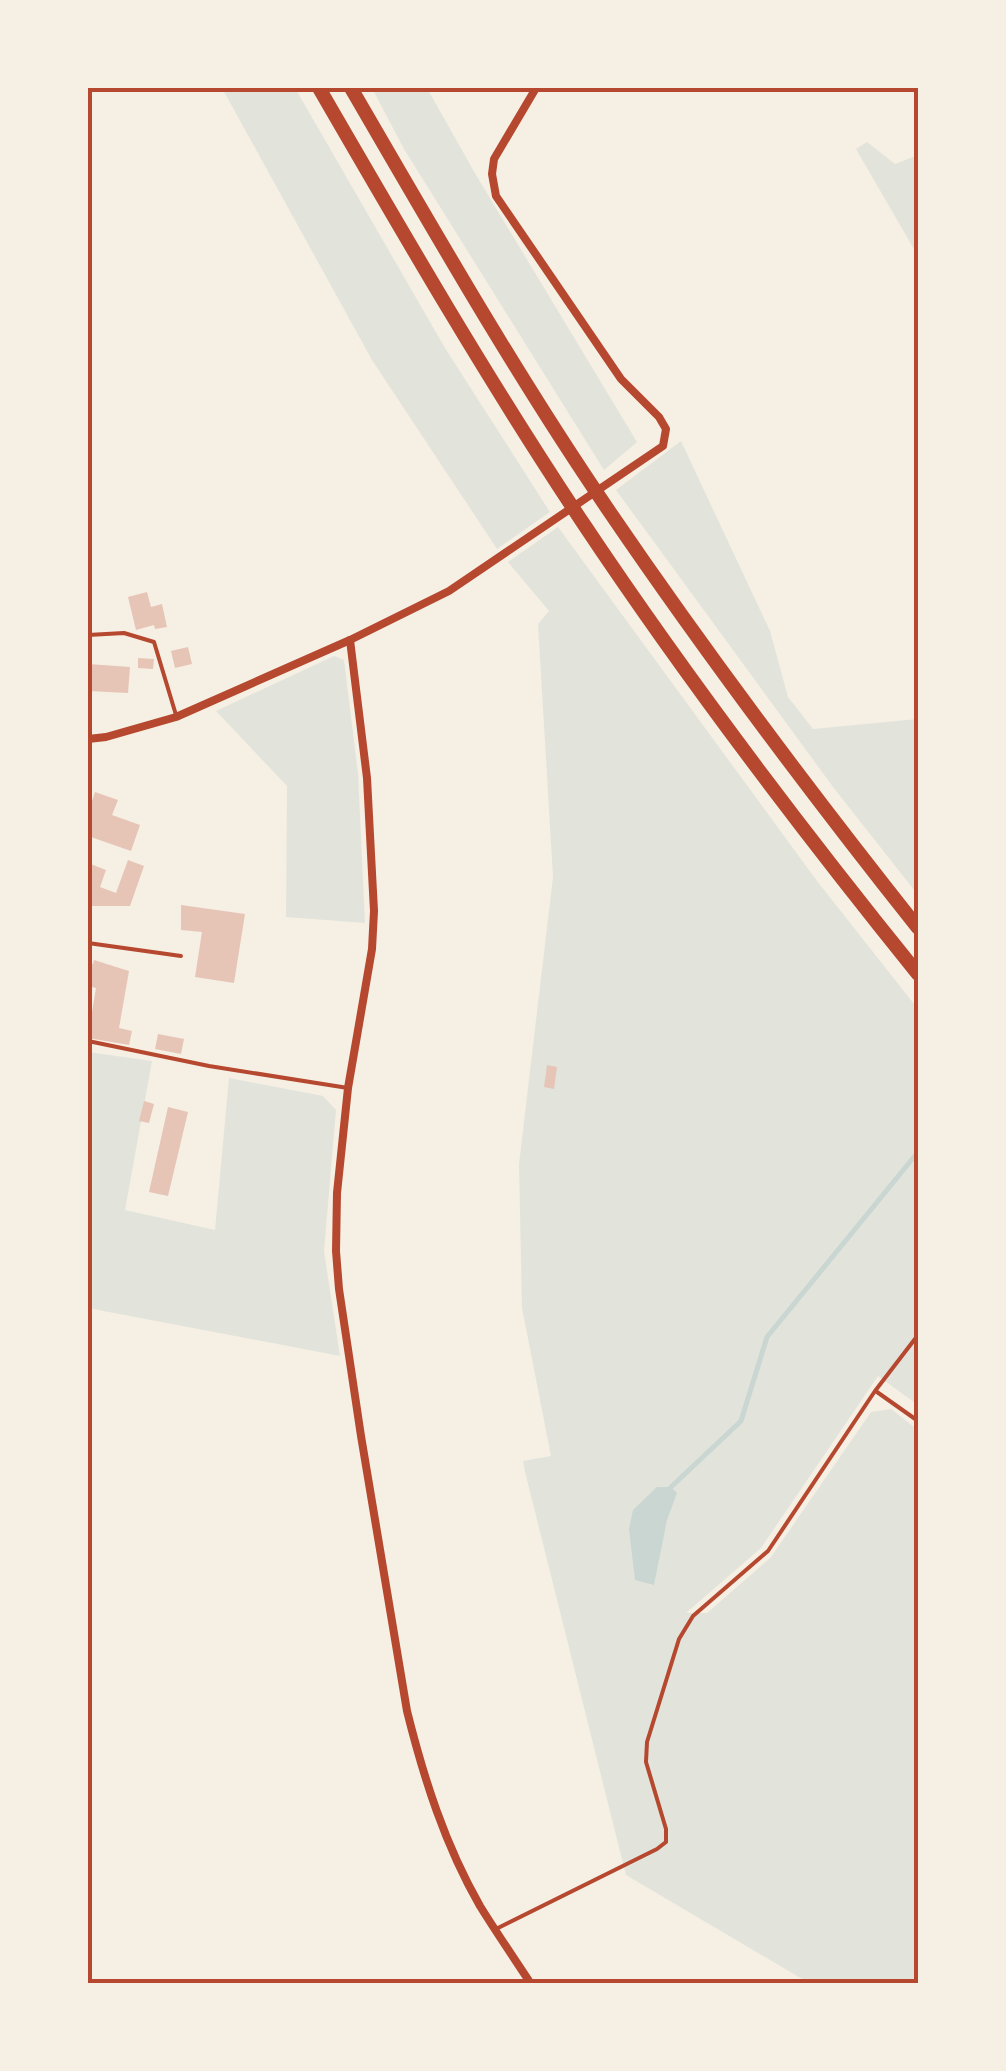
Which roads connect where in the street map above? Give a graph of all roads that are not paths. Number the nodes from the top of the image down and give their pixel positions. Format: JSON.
{"nodes":[{"id":1,"x":319,"y":88,"type":"edge"},
{"id":2,"x":351,"y":88,"type":"edge"},
{"id":3,"x":536,"y":88,"type":"edge"},
{"id":4,"x":88,"y":635,"type":"edge"},
{"id":5,"x":348,"y":641,"type":"junction"},
{"id":6,"x":176,"y":717,"type":"junction"},
{"id":7,"x":88,"y":739,"type":"edge"},
{"id":8,"x":918,"y":928,"type":"edge"},
{"id":9,"x":88,"y":943,"type":"edge"},
{"id":10,"x":181,"y":956,"type":"dead end"},
{"id":11,"x":918,"y":974,"type":"edge"},
{"id":12,"x":88,"y":1041,"type":"edge"},
{"id":13,"x":348,"y":1088,"type":"junction"},
{"id":14,"x":918,"y":1335,"type":"edge"},
{"id":15,"x":876,"y":1391,"type":"junction"},
{"id":16,"x":918,"y":1421,"type":"edge"},
{"id":17,"x":496,"y":1929,"type":"junction"},
{"id":18,"x":531,"y":1984,"type":"edge"}],
"edges":[{"from":1,"to":11,"type":"highway"},
{"from":2,"to":8,"type":"highway"},
{"from":3,"to":5,"type":"street"},
{"from":4,"to":6,"type":"lane"},
{"from":5,"to":6,"type":"street"},
{"from":5,"to":13,"type":"street"},
{"from":6,"to":7,"type":"street"},
{"from":9,"to":10,"type":"lane"},
{"from":12,"to":13,"type":"lane"},
{"from":13,"to":17,"type":"street"},
{"from":14,"to":15,"type":"lane"},
{"from":15,"to":16,"type":"lane"},
{"from":15,"to":17,"type":"lane"},
{"from":17,"to":18,"type":"street"}]}
